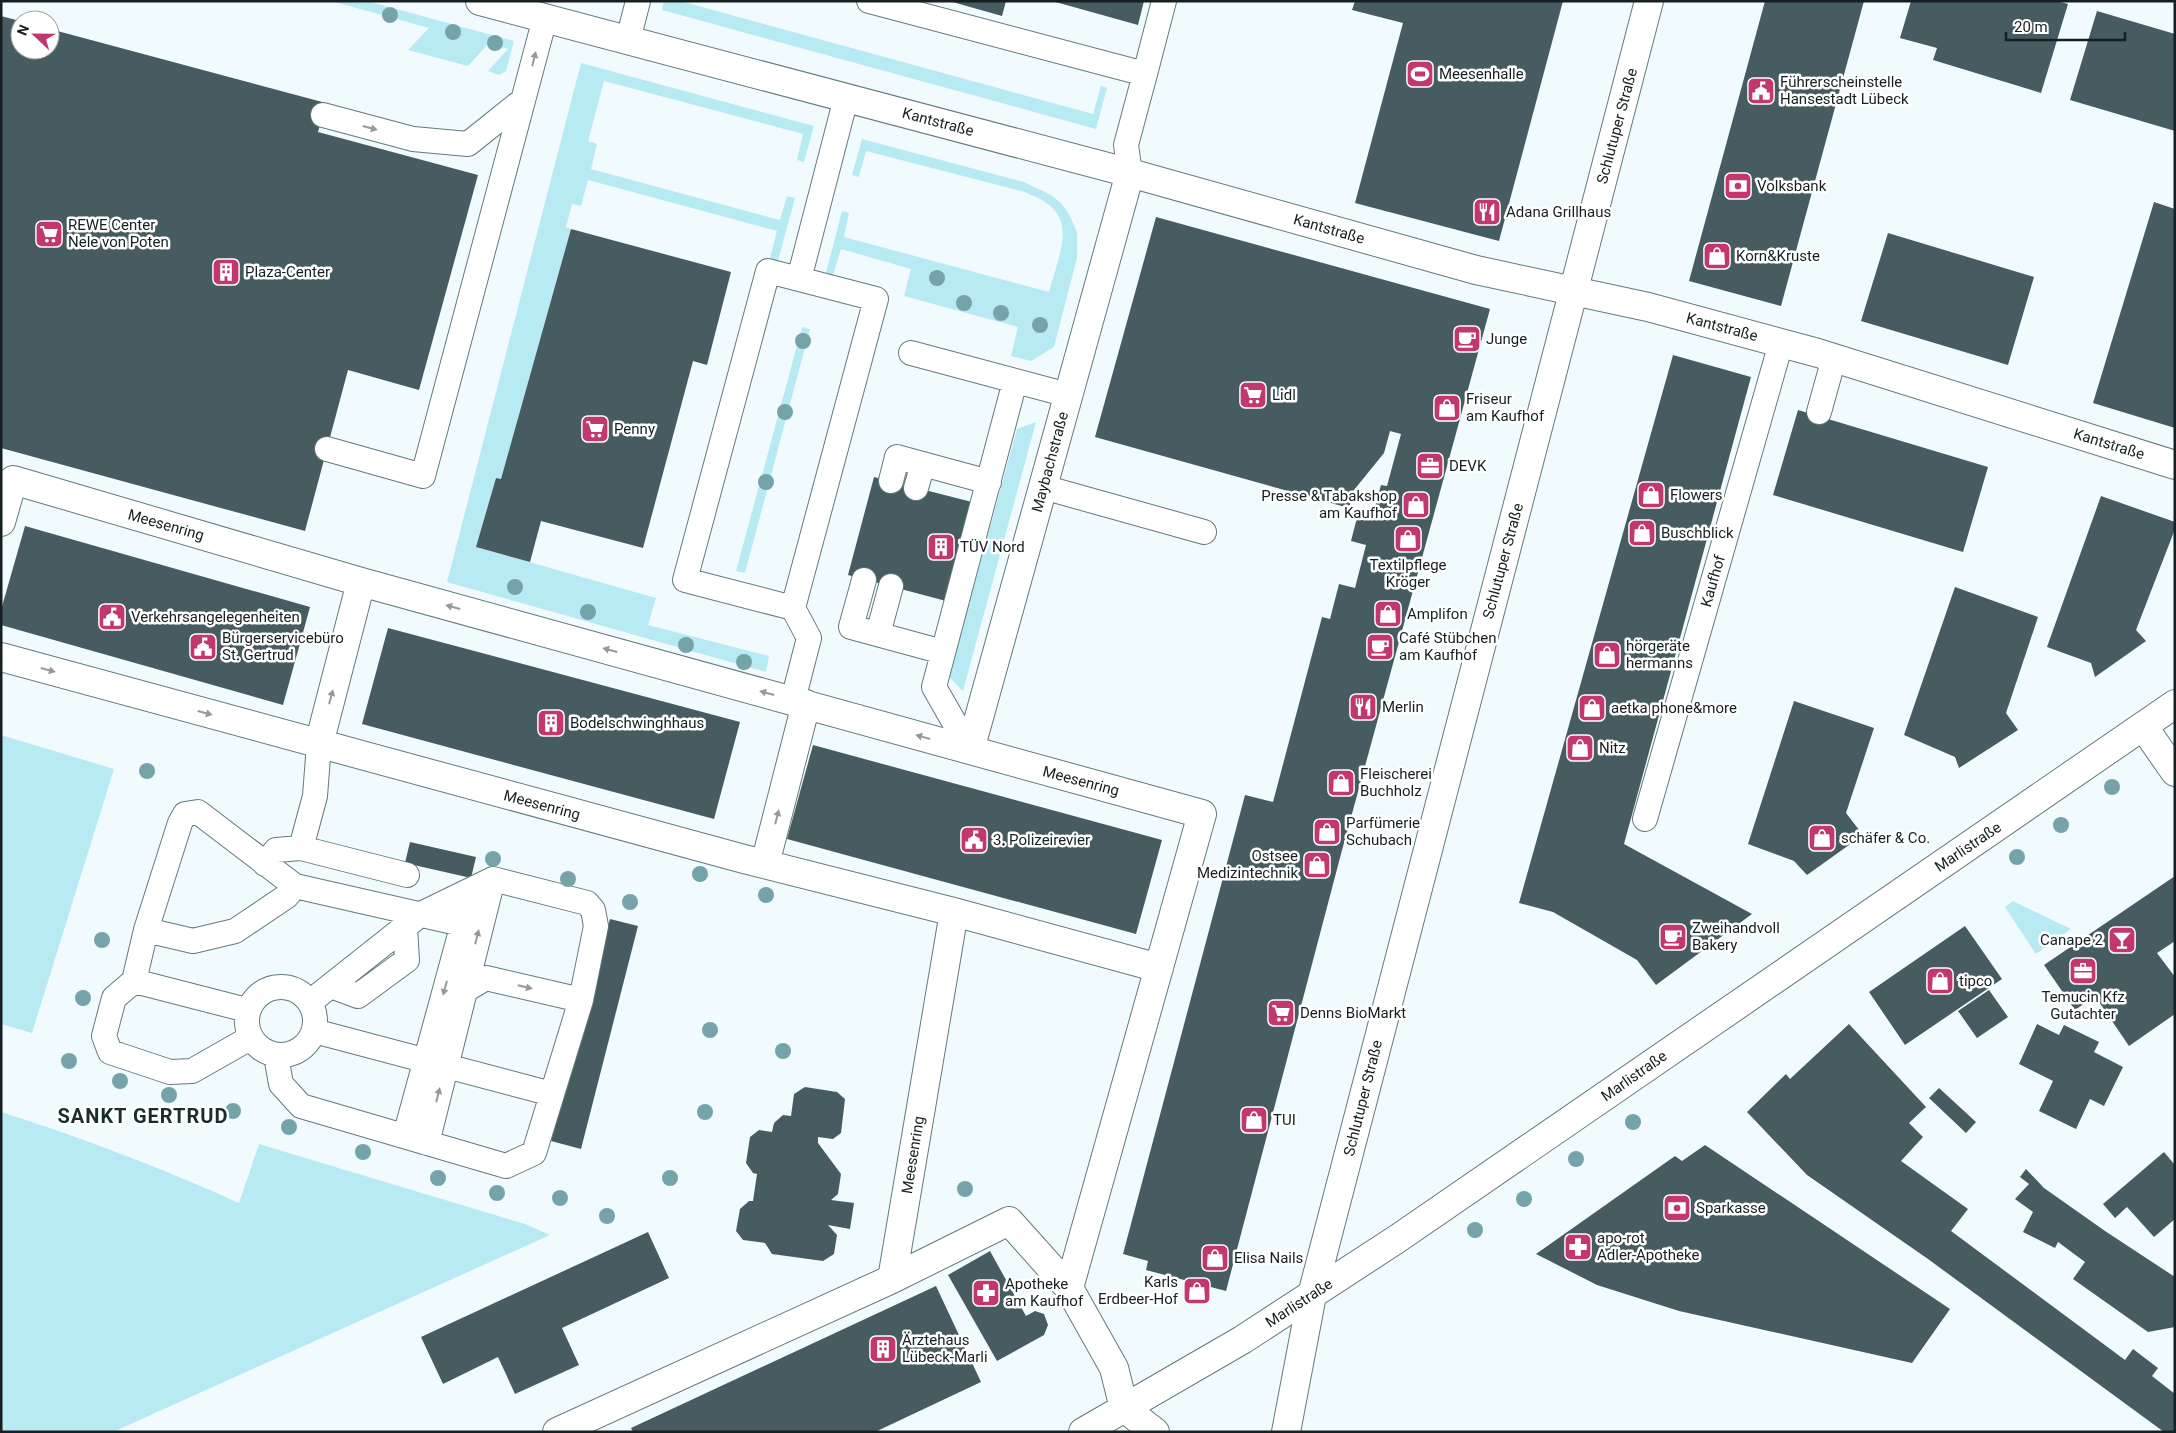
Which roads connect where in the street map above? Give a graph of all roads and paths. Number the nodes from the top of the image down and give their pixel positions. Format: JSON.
{"nodes":[{"id":1,"x":480,"y":1,"type":"edge"},
{"id":2,"x":638,"y":1,"type":"edge"},
{"id":3,"x":869,"y":1,"type":"edge"},
{"id":4,"x":1164,"y":1,"type":"edge"},
{"id":5,"x":1649,"y":1,"type":"edge"},
{"id":6,"x":545,"y":18,"type":"junction"},
{"id":7,"x":628,"y":40,"type":"junction"},
{"id":8,"x":1145,"y":74,"type":"junction"},
{"id":9,"x":846,"y":98,"type":"junction"},
{"id":10,"x":523,"y":100,"type":"junction"},
{"id":11,"x":322,"y":115,"type":"dead end"},
{"id":12,"x":1130,"y":173,"type":"junction"},
{"id":13,"x":799,"y":279,"type":"junction"},
{"id":14,"x":1573,"y":291,"type":"junction"},
{"id":15,"x":1780,"y":343,"type":"junction"},
{"id":16,"x":911,"y":353,"type":"dead end"},
{"id":17,"x":1834,"y":358,"type":"junction"},
{"id":18,"x":1015,"y":381,"type":"junction"},
{"id":19,"x":1068,"y":395,"type":"junction"},
{"id":20,"x":1819,"y":412,"type":"dead end"},
{"id":21,"x":327,"y":449,"type":"dead end"},
{"id":22,"x":922,"y":464,"type":"junction"},
{"id":23,"x":2175,"y":465,"type":"edge"},
{"id":24,"x":891,"y":481,"type":"dead end"},
{"id":25,"x":990,"y":482,"type":"junction"},
{"id":26,"x":1043,"y":487,"type":"junction"},
{"id":27,"x":916,"y":488,"type":"dead end"},
{"id":28,"x":1,"y":522,"type":"edge"},
{"id":29,"x":1204,"y":532,"type":"dead end"},
{"id":30,"x":864,"y":580,"type":"dead end"},
{"id":31,"x":361,"y":582,"type":"junction"},
{"id":32,"x":891,"y":586,"type":"dead end"},
{"id":33,"x":793,"y":608,"type":"junction"},
{"id":34,"x":878,"y":634,"type":"junction"},
{"id":35,"x":943,"y":652,"type":"junction"},
{"id":36,"x":1,"y":657,"type":"edge"},
{"id":37,"x":800,"y":702,"type":"junction"},
{"id":38,"x":2175,"y":704,"type":"edge"},
{"id":39,"x":2143,"y":726,"type":"junction"},
{"id":40,"x":319,"y":744,"type":"junction"},
{"id":41,"x":970,"y":750,"type":"junction"},
{"id":42,"x":2175,"y":772,"type":"edge"},
{"id":43,"x":1645,"y":819,"type":"dead end"},
{"id":44,"x":301,"y":848,"type":"junction"},
{"id":45,"x":265,"y":864,"type":"junction"},
{"id":46,"x":765,"y":864,"type":"junction"},
{"id":47,"x":407,"y":875,"type":"dead end"},
{"id":48,"x":493,"y":879,"type":"junction"},
{"id":49,"x":295,"y":886,"type":"junction"},
{"id":50,"x":472,"y":891,"type":"junction"},
{"id":51,"x":954,"y":912,"type":"junction"},
{"id":52,"x":413,"y":921,"type":"junction"},
{"id":53,"x":462,"y":924,"type":"junction"},
{"id":54,"x":146,"y":930,"type":"junction"},
{"id":55,"x":1159,"y":968,"type":"junction"},
{"id":56,"x":134,"y":981,"type":"junction"},
{"id":57,"x":464,"y":991,"type":"junction"},
{"id":58,"x":581,"y":1000,"type":"junction"},
{"id":59,"x":310,"y":1002,"type":"junction"},
{"id":60,"x":247,"y":1010,"type":"junction"},
{"id":61,"x":314,"y":1031,"type":"junction"},
{"id":62,"x":250,"y":1038,"type":"junction"},
{"id":63,"x":276,"y":1056,"type":"junction"},
{"id":64,"x":436,"y":1063,"type":"junction"},
{"id":65,"x":552,"y":1094,"type":"junction"},
{"id":66,"x":416,"y":1139,"type":"junction"},
{"id":67,"x":892,"y":1279,"type":"junction"},
{"id":68,"x":1069,"y":1288,"type":"junction"},
{"id":69,"x":1312,"y":1295,"type":"junction"},
{"id":70,"x":1124,"y":1408,"type":"junction"},
{"id":71,"x":557,"y":1432,"type":"edge"},
{"id":72,"x":1083,"y":1432,"type":"edge"},
{"id":73,"x":1155,"y":1432,"type":"edge"},
{"id":74,"x":1286,"y":1432,"type":"edge"}],
"edges":[{"from":1,"to":6,"type":"street","name":"Kantstraße"},
{"from":2,"to":7,"type":"lane"},
{"from":3,"to":8,"type":"lane"},
{"from":4,"to":8,"type":"lane"},
{"from":5,"to":14,"type":"street","name":"Schlutuper Straße"},
{"from":6,"to":7,"type":"street","name":"Kantstraße"},
{"from":10,"to":6,"type":"lane","one_way":true},
{"from":7,"to":9,"type":"street","name":"Kantstraße"},
{"from":8,"to":12,"type":"lane"},
{"from":9,"to":12,"type":"street","name":"Kantstraße"},
{"from":9,"to":13,"type":"lane"},
{"from":11,"to":10,"type":"lane","one_way":true},
{"from":10,"to":21,"type":"lane"},
{"from":12,"to":14,"type":"street","name":"Kantstraße"},
{"from":12,"to":19,"type":"street","name":"Maybachstraße"},
{"from":13,"to":33,"type":"lane"},
{"from":13,"to":33,"type":"lane"},
{"from":14,"to":15,"type":"street","name":"Kantstraße"},
{"from":14,"to":69,"type":"street","name":"Schlutuper Straße"},
{"from":15,"to":17,"type":"street","name":"Kantstraße"},
{"from":15,"to":43,"type":"lane","name":"Kaufhof"},
{"from":16,"to":18,"type":"lane"},
{"from":17,"to":20,"type":"lane"},
{"from":17,"to":23,"type":"street","name":"Kantstraße"},
{"from":18,"to":19,"type":"lane"},
{"from":18,"to":25,"type":"lane"},
{"from":19,"to":26,"type":"street","name":"Maybachstraße"},
{"from":22,"to":24,"type":"lane"},
{"from":22,"to":25,"type":"lane"},
{"from":22,"to":27,"type":"lane"},
{"from":25,"to":35,"type":"lane"},
{"from":26,"to":29,"type":"lane"},
{"from":26,"to":41,"type":"street","name":"Maybachstraße"},
{"from":28,"to":31,"type":"street","name":"Meesenring"},
{"from":30,"to":34,"type":"lane"},
{"from":37,"to":31,"type":"street","name":"Meesenring","one_way":true},
{"from":40,"to":31,"type":"street","one_way":true},
{"from":32,"to":34,"type":"lane"},
{"from":33,"to":37,"type":"lane"},
{"from":34,"to":35,"type":"lane"},
{"from":35,"to":41,"type":"lane"},
{"from":36,"to":40,"type":"street","name":"Meesenring","one_way":true},
{"from":41,"to":37,"type":"street","name":"Meesenring","one_way":true},
{"from":46,"to":37,"type":"street","one_way":true},
{"from":38,"to":39,"type":"street","name":"Marlistraße"},
{"from":39,"to":42,"type":"street"},
{"from":39,"to":69,"type":"street","name":"Marlistraße"},
{"from":40,"to":44,"type":"lane"},
{"from":40,"to":46,"type":"street","name":"Meesenring"},
{"from":41,"to":55,"type":"street","name":"Meesenring"},
{"from":44,"to":45,"type":"lane"},
{"from":44,"to":47,"type":"lane"},
{"from":45,"to":49,"type":"lane"},
{"from":45,"to":54,"type":"lane"},
{"from":46,"to":51,"type":"street","name":"Meesenring"},
{"from":48,"to":50,"type":"lane"},
{"from":57,"to":48,"type":"lane","one_way":true},
{"from":48,"to":58,"type":"lane"},
{"from":49,"to":52,"type":"lane"},
{"from":49,"to":54,"type":"lane"},
{"from":50,"to":52,"type":"lane"},
{"from":50,"to":53,"type":"lane"},
{"from":51,"to":55,"type":"street","name":"Meesenring"},
{"from":51,"to":67,"type":"street","name":"Meesenring"},
{"from":52,"to":53,"type":"lane"},
{"from":52,"to":59,"type":"lane"},
{"from":53,"to":64,"type":"lane","one_way":true},
{"from":54,"to":56,"type":"lane"},
{"from":55,"to":68,"type":"street","name":"Meesenring"},
{"from":56,"to":60,"type":"lane"},
{"from":56,"to":62,"type":"lane"},
{"from":57,"to":58,"type":"lane","one_way":true},
{"from":57,"to":64,"type":"lane"},
{"from":58,"to":65,"type":"lane"},
{"from":59,"to":60,"type":"lane"},
{"from":59,"to":61,"type":"lane"},
{"from":60,"to":62,"type":"lane"},
{"from":61,"to":63,"type":"lane"},
{"from":61,"to":64,"type":"lane"},
{"from":62,"to":63,"type":"lane"},
{"from":63,"to":66,"type":"lane"},
{"from":64,"to":65,"type":"lane"},
{"from":64,"to":66,"type":"lane"},
{"from":65,"to":66,"type":"lane"},
{"from":67,"to":68,"type":"street"},
{"from":67,"to":71,"type":"street"},
{"from":68,"to":70,"type":"street"},
{"from":69,"to":70,"type":"street","name":"Marlistraße"},
{"from":69,"to":74,"type":"street","name":"Schlutuper Straße"},
{"from":70,"to":72,"type":"street","name":"Marlistraße"},
{"from":70,"to":73,"type":"street"}]}
